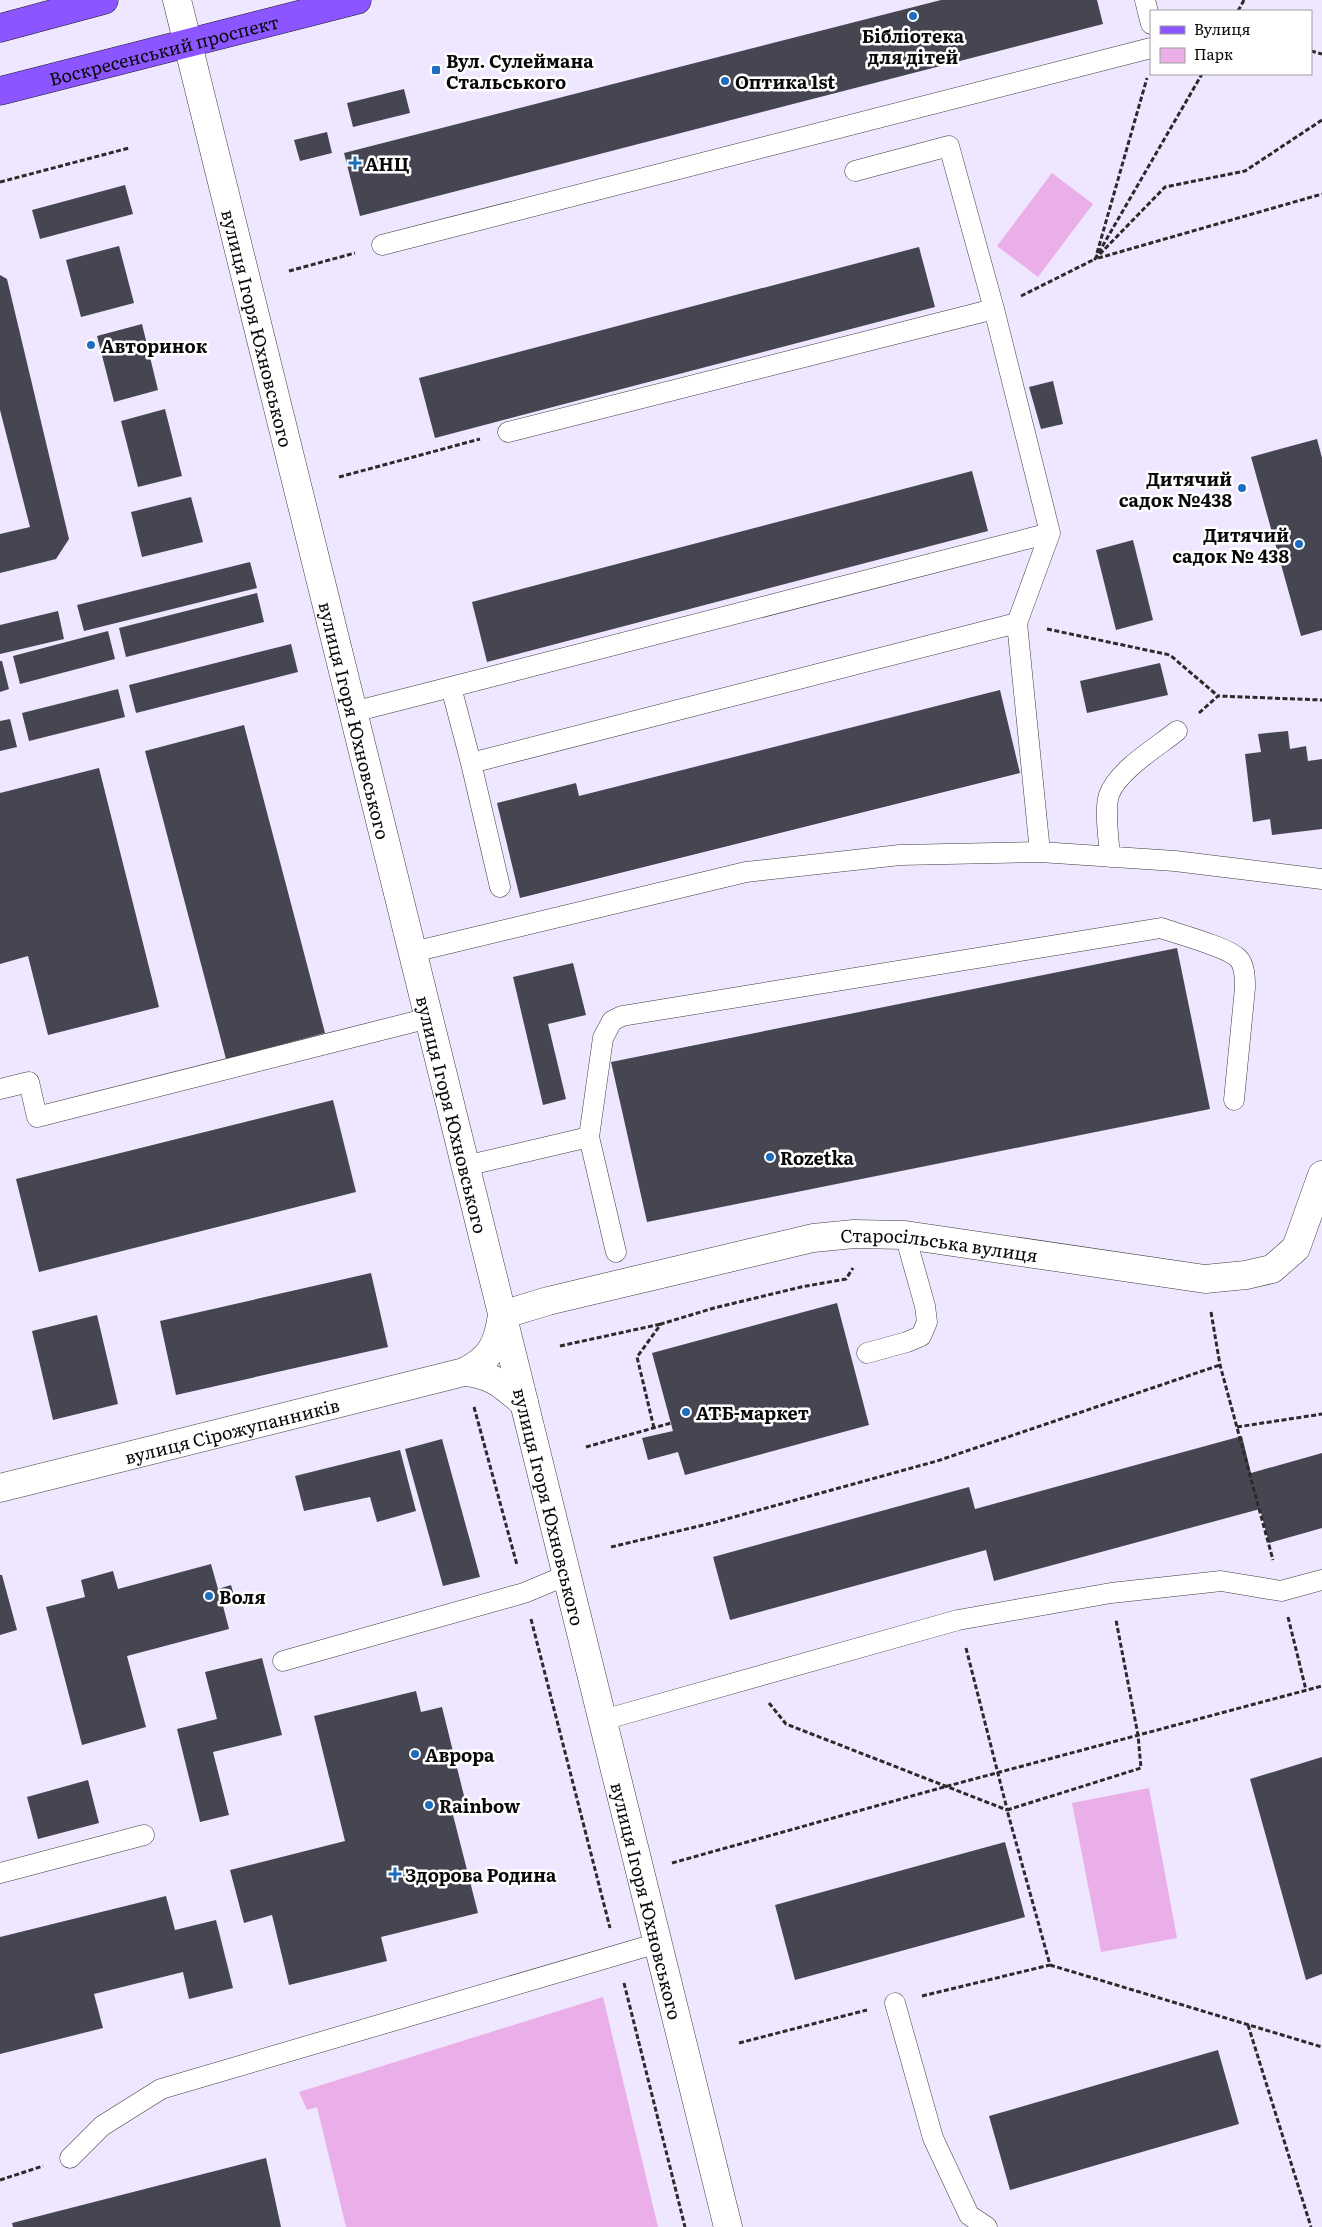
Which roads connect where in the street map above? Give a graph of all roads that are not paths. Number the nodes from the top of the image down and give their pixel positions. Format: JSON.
{"nodes":[{"id":1,"x":104,"y":0,"type":"edge"},
{"id":2,"x":178,"y":0,"type":"edge"},
{"id":3,"x":357,"y":0,"type":"edge"},
{"id":4,"x":1145,"y":0,"type":"edge"},
{"id":5,"x":1150,"y":20,"type":"edge"},
{"id":6,"x":0,"y":28,"type":"edge"},
{"id":7,"x":188,"y":44,"type":"junction"},
{"id":8,"x":1150,"y":48,"type":"edge"},
{"id":9,"x":0,"y":91,"type":"edge"},
{"id":10,"x":856,"y":171,"type":"dead end"},
{"id":11,"x":382,"y":246,"type":"road end"},
{"id":12,"x":994,"y":309,"type":"junction"},
{"id":13,"x":508,"y":432,"type":"road end"},
{"id":14,"x":1050,"y":533,"type":"junction"},
{"id":15,"x":1017,"y":623,"type":"junction"},
{"id":16,"x":451,"y":687,"type":"junction"},
{"id":17,"x":353,"y":712,"type":"junction"},
{"id":18,"x":1177,"y":731,"type":"road end"},
{"id":19,"x":471,"y":763,"type":"junction"},
{"id":20,"x":1040,"y":852,"type":"junction"},
{"id":21,"x":1110,"y":857,"type":"junction"},
{"id":22,"x":1322,"y":879,"type":"edge"},
{"id":23,"x":500,"y":887,"type":"dead end"},
{"id":24,"x":413,"y":952,"type":"junction"},
{"id":25,"x":429,"y":1018,"type":"junction"},
{"id":26,"x":0,"y":1089,"type":"edge"},
{"id":27,"x":1234,"y":1100,"type":"dead end"},
{"id":28,"x":589,"y":1137,"type":"junction"},
{"id":29,"x":465,"y":1166,"type":"junction"},
{"id":30,"x":1322,"y":1175,"type":"edge"},
{"id":31,"x":905,"y":1235,"type":"junction"},
{"id":32,"x":616,"y":1252,"type":"dead end"},
{"id":33,"x":502,"y":1315,"type":"junction"},
{"id":34,"x":867,"y":1353,"type":"dead end"},
{"id":35,"x":464,"y":1372,"type":"junction"},
{"id":36,"x":524,"y":1402,"type":"junction"},
{"id":37,"x":0,"y":1488,"type":"edge"},
{"id":38,"x":567,"y":1576,"type":"junction"},
{"id":39,"x":1322,"y":1580,"type":"edge"},
{"id":40,"x":283,"y":1660,"type":"dead end"},
{"id":41,"x":602,"y":1720,"type":"junction"},
{"id":42,"x":144,"y":1835,"type":"dead end"},
{"id":43,"x":0,"y":1873,"type":"edge"},
{"id":44,"x":658,"y":1943,"type":"junction"},
{"id":45,"x":895,"y":2003,"type":"road end"},
{"id":46,"x":70,"y":2158,"type":"road end"},
{"id":47,"x":728,"y":2227,"type":"edge"},
{"id":48,"x":987,"y":2227,"type":"edge"}],
"edges":[{"from":1,"to":6,"type":"main road"},
{"from":2,"to":7,"type":"street","name":"вулиця Ігоря Юхновського"},
{"from":3,"to":7,"type":"main road","name":"Воскресенський проспект"},
{"from":4,"to":5,"type":"lane"},
{"from":7,"to":9,"type":"main road","name":"Воскресенський проспект"},
{"from":7,"to":17,"type":"street","name":"вулиця Ігоря Юхновського"},
{"from":8,"to":11,"type":"lane"},
{"from":10,"to":12,"type":"lane"},
{"from":12,"to":13,"type":"lane"},
{"from":12,"to":14,"type":"lane"},
{"from":14,"to":15,"type":"lane"},
{"from":14,"to":16,"type":"lane"},
{"from":15,"to":19,"type":"lane"},
{"from":15,"to":20,"type":"lane"},
{"from":16,"to":17,"type":"lane"},
{"from":16,"to":19,"type":"lane"},
{"from":17,"to":24,"type":"street","name":"вулиця Ігоря Юхновського"},
{"from":18,"to":21,"type":"lane"},
{"from":19,"to":23,"type":"lane"},
{"from":20,"to":21,"type":"lane"},
{"from":20,"to":24,"type":"lane"},
{"from":21,"to":22,"type":"lane"},
{"from":24,"to":25,"type":"street","name":"вулиця Ігоря Юхновського"},
{"from":25,"to":26,"type":"lane"},
{"from":25,"to":29,"type":"street","name":"вулиця Ігоря Юхновського"},
{"from":27,"to":28,"type":"lane"},
{"from":28,"to":29,"type":"lane"},
{"from":28,"to":32,"type":"lane"},
{"from":29,"to":33,"type":"street","name":"вулиця Ігоря Юхновського"},
{"from":30,"to":31,"type":"street","name":"Старосільська вулиця"},
{"from":31,"to":33,"type":"street","name":"Старосільська вулиця"},
{"from":31,"to":34,"type":"lane"},
{"from":33,"to":35,"type":"street","name":"вулиця Сірожупанників"},
{"from":33,"to":36,"type":"street","name":"вулиця Ігоря Юхновського"},
{"from":35,"to":36,"type":"street","name":"вулиця Сірожупанників"},
{"from":35,"to":37,"type":"street","name":"вулиця Сірожупанників"},
{"from":36,"to":38,"type":"street","name":"вулиця Ігоря Юхновського"},
{"from":38,"to":40,"type":"lane"},
{"from":38,"to":41,"type":"street","name":"вулиця Ігоря Юхновського"},
{"from":39,"to":41,"type":"lane"},
{"from":41,"to":44,"type":"street","name":"вулиця Ігоря Юхновського"},
{"from":42,"to":43,"type":"lane"},
{"from":44,"to":46,"type":"lane"},
{"from":44,"to":47,"type":"street","name":"вулиця Ігоря Юхновського"},
{"from":45,"to":48,"type":"lane"}]}
